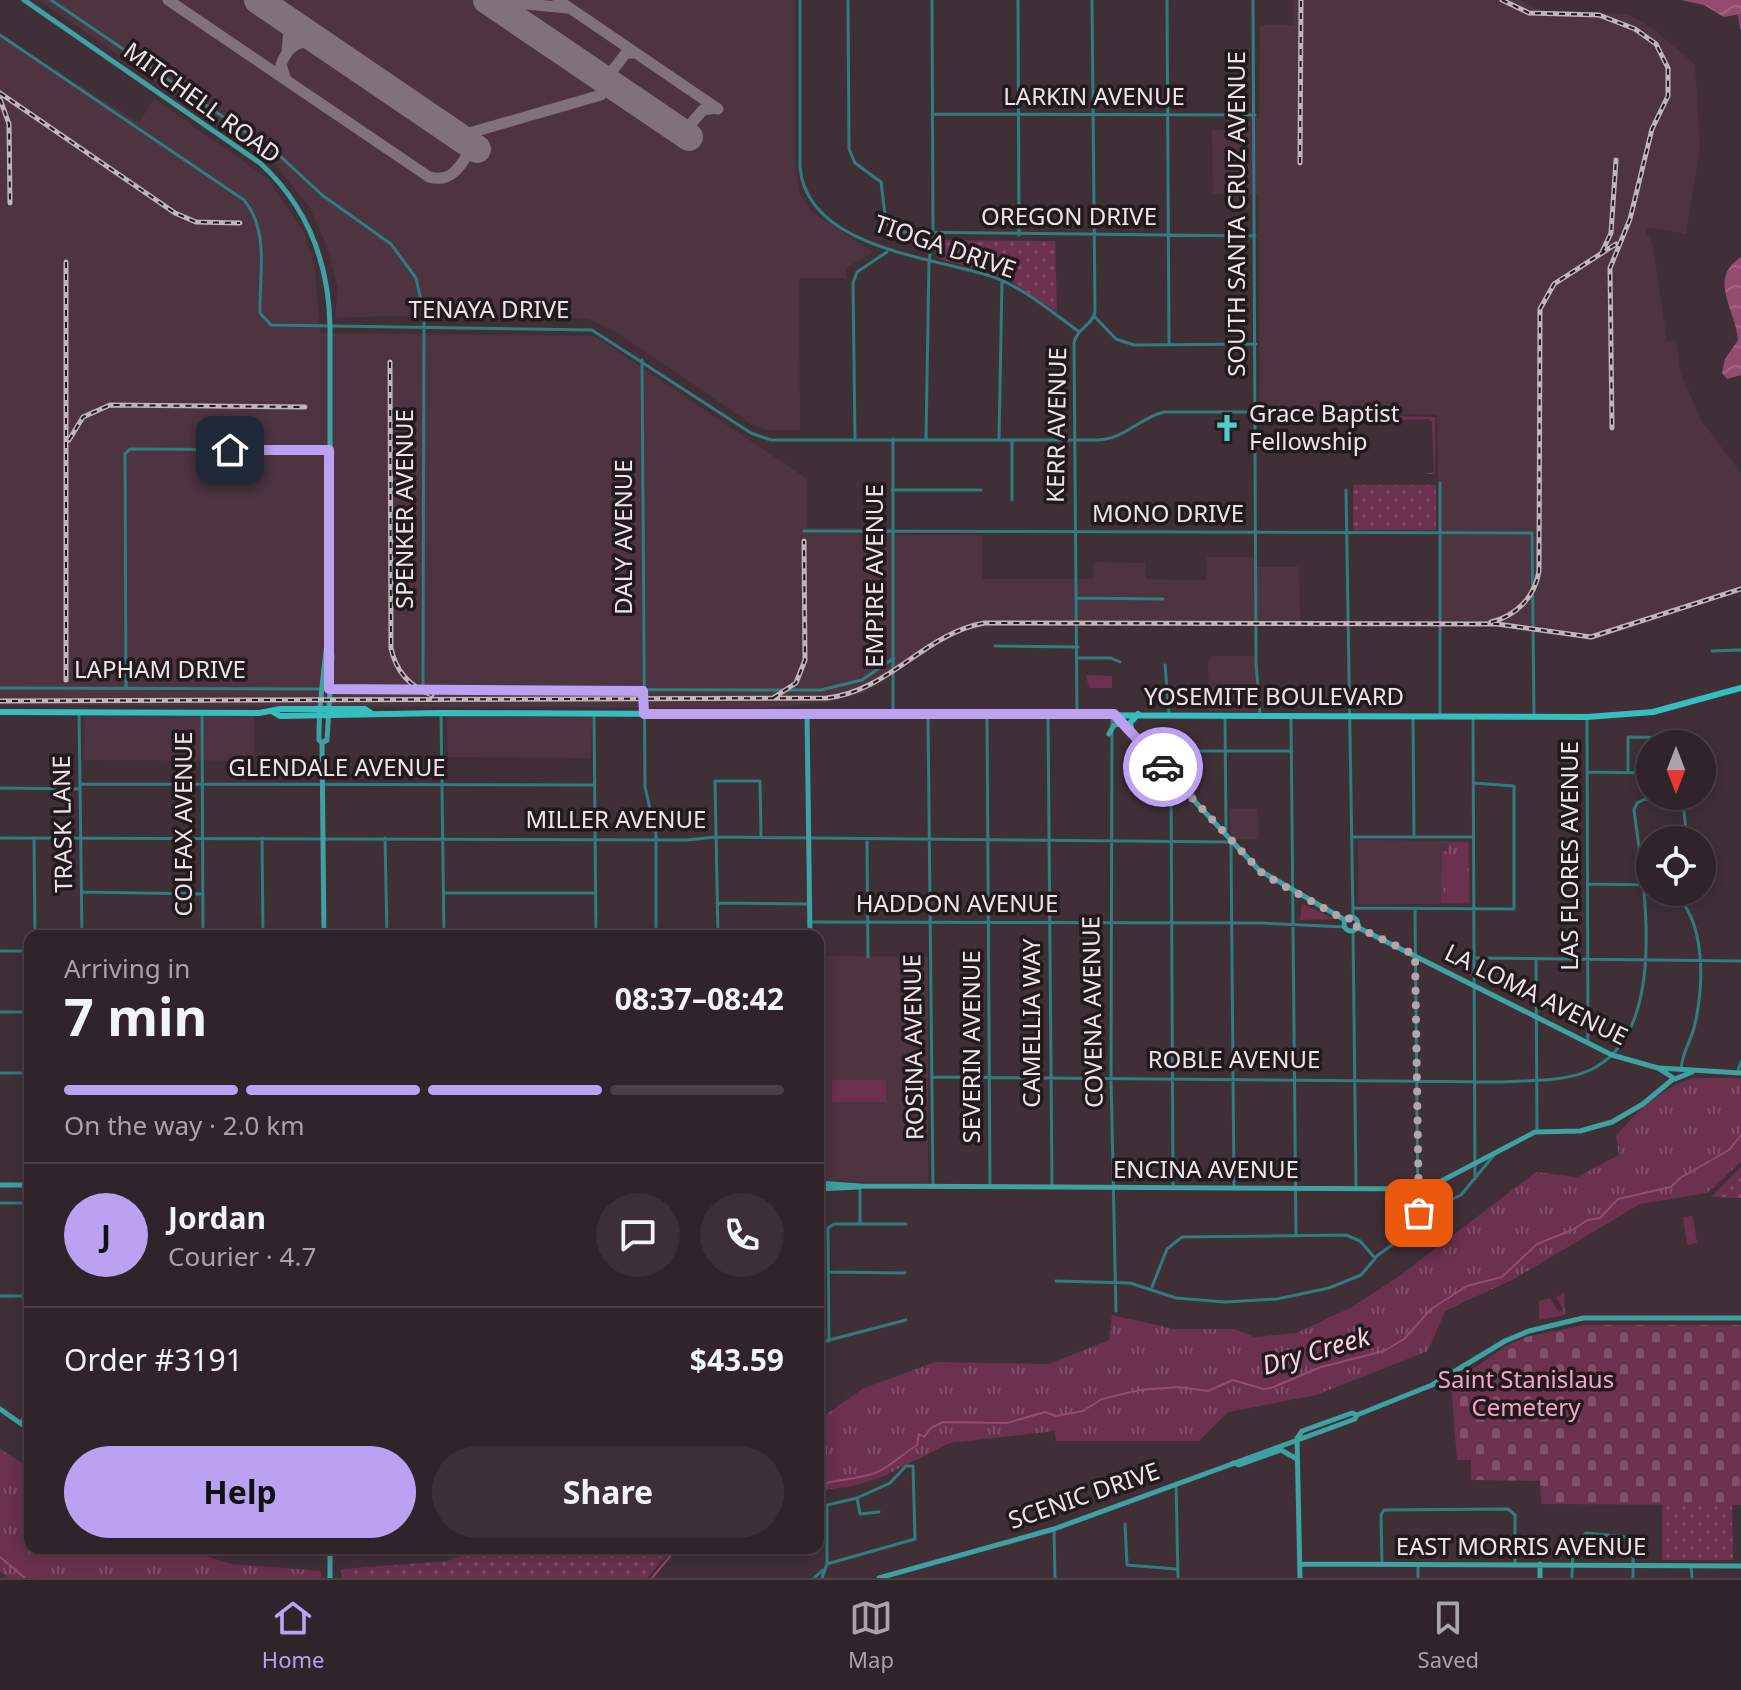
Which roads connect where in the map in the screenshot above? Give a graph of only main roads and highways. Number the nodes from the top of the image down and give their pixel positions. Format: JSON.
{"nodes":[{"id":1,"x":24,"y":0,"type":"edge"},
{"id":2,"x":328,"y":650,"type":"junction"},
{"id":3,"x":1739,"y":689,"type":"edge"},
{"id":4,"x":0,"y":712,"type":"edge"},
{"id":5,"x":318,"y":713,"type":"junction"},
{"id":6,"x":327,"y":713,"type":"junction"},
{"id":7,"x":807,"y":714,"type":"junction"},
{"id":8,"x":1114,"y":714,"type":"junction"},
{"id":9,"x":1138,"y":714,"type":"junction"},
{"id":10,"x":1124,"y":725,"type":"junction"},
{"id":11,"x":1132,"y":733,"type":"junction"},
{"id":12,"x":1109,"y":734,"type":"road end"},
{"id":13,"x":322,"y":743,"type":"junction"},
{"id":14,"x":1345,"y":924,"type":"junction"},
{"id":15,"x":1355,"y":928,"type":"junction"},
{"id":16,"x":324,"y":930,"type":"edge"},
{"id":17,"x":810,"y":930,"type":"edge"},
{"id":18,"x":1675,"y":1072,"type":"junction"},
{"id":19,"x":1739,"y":1073,"type":"edge"},
{"id":20,"x":0,"y":1185,"type":"edge"},
{"id":21,"x":24,"y":1185,"type":"edge"},
{"id":22,"x":824,"y":1186,"type":"edge"},
{"id":23,"x":1741,"y":1318,"type":"edge"},
{"id":24,"x":0,"y":1409,"type":"edge"},
{"id":25,"x":24,"y":1426,"type":"edge"},
{"id":26,"x":1297,"y":1438,"type":"junction"},
{"id":27,"x":1298,"y":1459,"type":"junction"},
{"id":28,"x":1232,"y":1462,"type":"junction"},
{"id":29,"x":330,"y":1554,"type":"edge"},
{"id":30,"x":1300,"y":1564,"type":"junction"},
{"id":31,"x":1540,"y":1564,"type":"junction"},
{"id":32,"x":1741,"y":1566,"type":"edge"},
{"id":33,"x":330,"y":1578,"type":"edge"},
{"id":34,"x":879,"y":1578,"type":"edge"},
{"id":35,"x":1300,"y":1578,"type":"edge"},
{"id":36,"x":1540,"y":1578,"type":"edge"}],
"edges":[{"from":1,"to":2,"type":"main road","name":"MITCHELL ROAD"},
{"from":2,"to":5,"type":"main road","name":"MITCHELL ROAD"},
{"from":2,"to":6,"type":"main road","name":"MITCHELL ROAD"},
{"from":3,"to":9,"type":"main road","name":"YOSEMITE BOULEVARD"},
{"from":4,"to":5,"type":"main road","name":"YOSEMITE BOULEVARD"},
{"from":5,"to":6,"type":"main road","name":"YOSEMITE BOULEVARD"},
{"from":5,"to":13,"type":"main road","name":"MITCHELL ROAD"},
{"from":6,"to":7,"type":"main road","name":"YOSEMITE BOULEVARD"},
{"from":6,"to":13,"type":"main road","name":"MITCHELL ROAD"},
{"from":7,"to":8,"type":"main road","name":"YOSEMITE BOULEVARD"},
{"from":7,"to":17,"type":"main road"},
{"from":8,"to":9,"type":"main road","name":"YOSEMITE BOULEVARD"},
{"from":8,"to":10,"type":"main road"},
{"from":9,"to":11,"type":"main road"},
{"from":10,"to":11,"type":"main road"},
{"from":10,"to":12,"type":"main road"},
{"from":11,"to":14,"type":"main road"},
{"from":13,"to":16,"type":"main road"},
{"from":14,"to":15,"type":"main road","name":"LA LOMA AVENUE"},
{"from":14,"to":15,"type":"main road"},
{"from":15,"to":18,"type":"main road","name":"LA LOMA AVENUE"},
{"from":18,"to":19,"type":"main road"},
{"from":18,"to":22,"type":"main road","name":"ENCINA AVENUE"},
{"from":20,"to":21,"type":"main road"},
{"from":23,"to":26,"type":"main road","name":"SCENIC DRIVE"},
{"from":24,"to":25,"type":"main road"},
{"from":26,"to":27,"type":"main road"},
{"from":26,"to":28,"type":"main road","name":"SCENIC DRIVE"},
{"from":27,"to":28,"type":"main road"},
{"from":27,"to":30,"type":"main road"},
{"from":28,"to":34,"type":"main road","name":"SCENIC DRIVE"},
{"from":29,"to":33,"type":"main road"},
{"from":30,"to":31,"type":"main road","name":"EAST MORRIS AVENUE"},
{"from":30,"to":35,"type":"main road"},
{"from":31,"to":32,"type":"main road","name":"EAST MORRIS AVENUE"},
{"from":31,"to":36,"type":"main road"}]}
